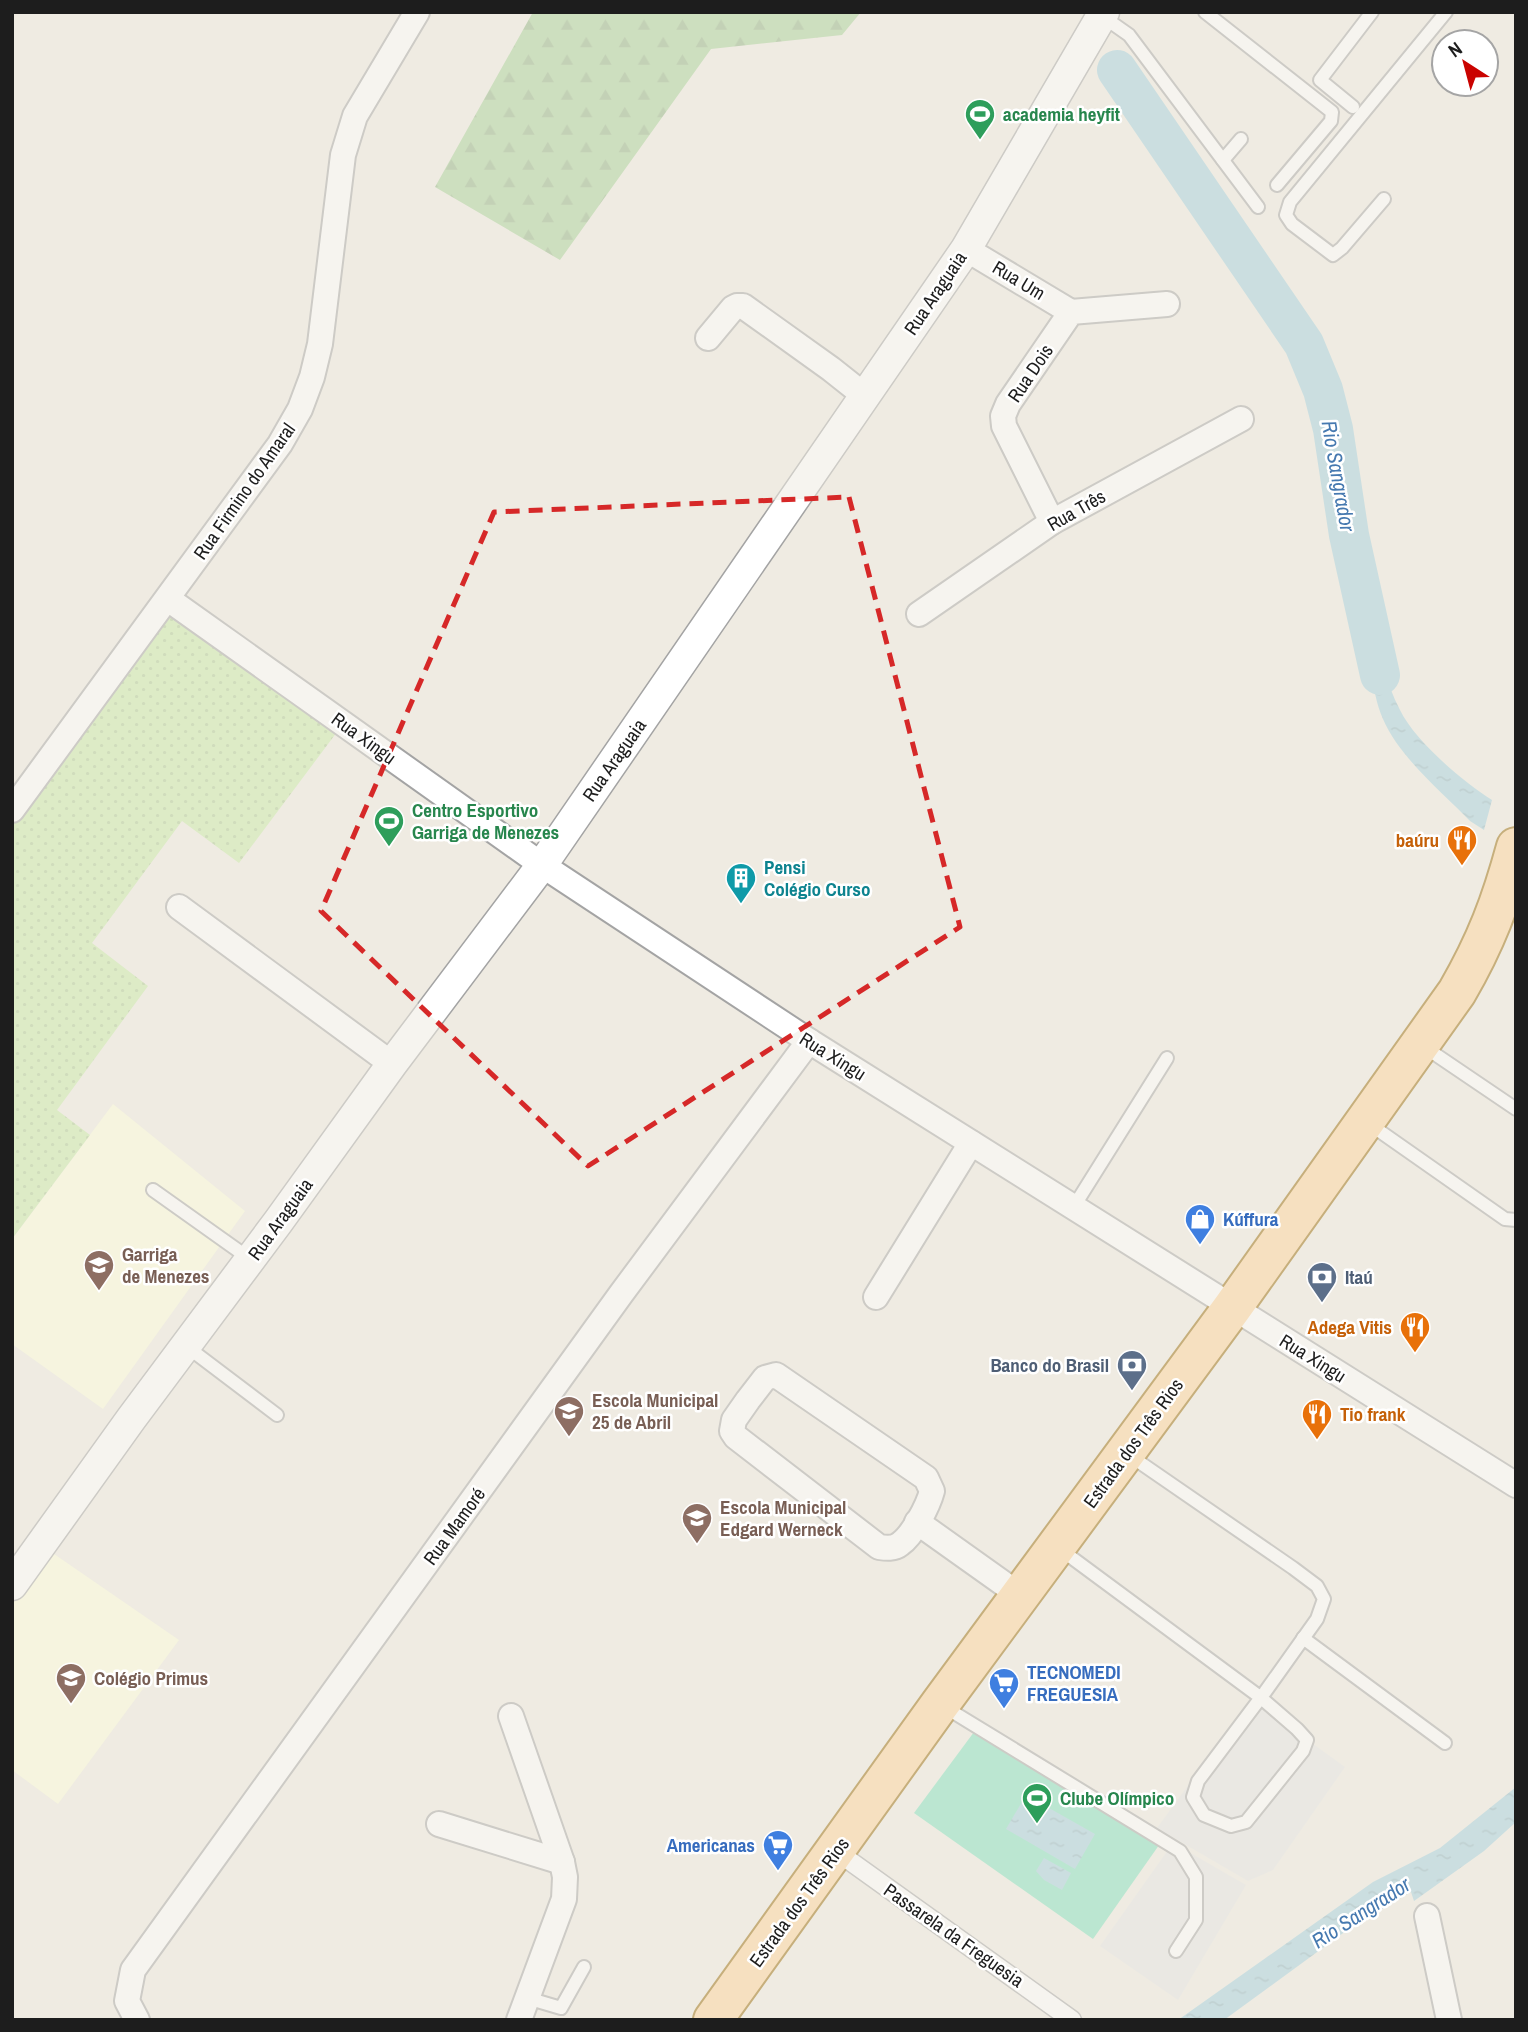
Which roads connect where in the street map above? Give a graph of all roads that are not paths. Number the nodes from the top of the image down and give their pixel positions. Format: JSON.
{"nodes":[{"id":1,"x":417,"y":12,"type":"edge"},
{"id":2,"x":1205,"y":12,"type":"edge"},
{"id":3,"x":1372,"y":12,"type":"edge"},
{"id":4,"x":1447,"y":12,"type":"edge"},
{"id":5,"x":1103,"y":14,"type":"edge"},
{"id":6,"x":1353,"y":107,"type":"dead end"},
{"id":7,"x":1241,"y":139,"type":"dead end"},
{"id":8,"x":1223,"y":160,"type":"junction"},
{"id":9,"x":1277,"y":185,"type":"dead end"},
{"id":10,"x":1384,"y":199,"type":"dead end"},
{"id":11,"x":1258,"y":207,"type":"dead end"},
{"id":12,"x":966,"y":249,"type":"junction"},
{"id":13,"x":1167,"y":304,"type":"dead end"},
{"id":14,"x":1071,"y":312,"type":"junction"},
{"id":15,"x":708,"y":338,"type":"dead end"},
{"id":16,"x":865,"y":396,"type":"junction"},
{"id":17,"x":1241,"y":419,"type":"dead end"},
{"id":18,"x":1052,"y":522,"type":"junction"},
{"id":19,"x":168,"y":599,"type":"junction"},
{"id":20,"x":919,"y":614,"type":"dead end"},
{"id":21,"x":12,"y":810,"type":"edge"},
{"id":22,"x":542,"y":865,"type":"junction"},
{"id":23,"x":1513,"y":872,"type":"edge"},
{"id":24,"x":179,"y":907,"type":"dead end"},
{"id":25,"x":809,"y":1041,"type":"junction"},
{"id":26,"x":1420,"y":1044,"type":"junction"},
{"id":27,"x":1167,"y":1058,"type":"dead end"},
{"id":28,"x":392,"y":1063,"type":"junction"},
{"id":29,"x":1516,"y":1109,"type":"edge"},
{"id":30,"x":1364,"y":1121,"type":"junction"},
{"id":31,"x":971,"y":1143,"type":"junction"},
{"id":32,"x":153,"y":1190,"type":"dead end"},
{"id":33,"x":1073,"y":1208,"type":"junction"},
{"id":34,"x":1516,"y":1220,"type":"edge"},
{"id":35,"x":250,"y":1260,"type":"junction"},
{"id":36,"x":876,"y":1297,"type":"dead end"},
{"id":37,"x":1232,"y":1308,"type":"junction"},
{"id":38,"x":186,"y":1346,"type":"junction"},
{"id":39,"x":277,"y":1415,"type":"dead end"},
{"id":40,"x":1126,"y":1453,"type":"junction"},
{"id":41,"x":1516,"y":1485,"type":"edge"},
{"id":42,"x":917,"y":1522,"type":"junction"},
{"id":43,"x":1057,"y":1547,"type":"junction"},
{"id":44,"x":12,"y":1585,"type":"edge"},
{"id":45,"x":1021,"y":1596,"type":"junction"},
{"id":46,"x":1303,"y":1638,"type":"junction"},
{"id":47,"x":1260,"y":1698,"type":"junction"},
{"id":48,"x":940,"y":1704,"type":"junction"},
{"id":49,"x":511,"y":1716,"type":"dead end"},
{"id":50,"x":1445,"y":1744,"type":"dead end"},
{"id":51,"x":439,"y":1824,"type":"dead end"},
{"id":52,"x":836,"y":1851,"type":"junction"},
{"id":53,"x":562,"y":1862,"type":"junction"},
{"id":54,"x":1427,"y":1916,"type":"dead end"},
{"id":55,"x":1177,"y":1951,"type":"dead end"},
{"id":56,"x":584,"y":1967,"type":"dead end"},
{"id":57,"x":523,"y":2009,"type":"edge"},
{"id":58,"x":138,"y":2020,"type":"edge"},
{"id":59,"x":713,"y":2020,"type":"edge"},
{"id":60,"x":1072,"y":2020,"type":"edge"},
{"id":61,"x":1449,"y":2020,"type":"edge"}],
"edges":[{"from":1,"to":19,"type":"street","name":"Rua Firmino do Amaral"},
{"from":2,"to":9,"type":"lane"},
{"from":3,"to":6,"type":"lane"},
{"from":4,"to":10,"type":"lane"},
{"from":5,"to":8,"type":"lane"},
{"from":5,"to":12,"type":"street","name":"Rua Araguaia"},
{"from":7,"to":8,"type":"lane"},
{"from":8,"to":11,"type":"lane"},
{"from":12,"to":14,"type":"street","name":"Rua Um"},
{"from":12,"to":16,"type":"street","name":"Rua Araguaia"},
{"from":13,"to":14,"type":"street"},
{"from":14,"to":18,"type":"street","name":"Rua Dois"},
{"from":15,"to":16,"type":"street"},
{"from":16,"to":22,"type":"street","name":"Rua Araguaia"},
{"from":17,"to":18,"type":"street","name":"Rua Três"},
{"from":18,"to":20,"type":"street","name":"Rua Três"},
{"from":19,"to":21,"type":"street","name":"Rua Firmino do Amaral"},
{"from":19,"to":22,"type":"street","name":"Rua Xingu"},
{"from":22,"to":25,"type":"street","name":"Rua Xingu"},
{"from":22,"to":28,"type":"street","name":"Rua Araguaia"},
{"from":23,"to":26,"type":"main road","name":"Estrada dos Três Rios"},
{"from":24,"to":28,"type":"street"},
{"from":25,"to":31,"type":"street","name":"Rua Xingu"},
{"from":25,"to":58,"type":"street","name":"Rua Mamoré"},
{"from":26,"to":29,"type":"lane"},
{"from":26,"to":30,"type":"main road","name":"Estrada dos Três Rios"},
{"from":27,"to":33,"type":"lane"},
{"from":28,"to":35,"type":"street","name":"Rua Araguaia"},
{"from":30,"to":34,"type":"lane"},
{"from":30,"to":37,"type":"main road","name":"Estrada dos Três Rios"},
{"from":31,"to":33,"type":"street","name":"Rua Xingu"},
{"from":31,"to":36,"type":"street"},
{"from":32,"to":35,"type":"lane"},
{"from":33,"to":37,"type":"street","name":"Rua Xingu"},
{"from":35,"to":38,"type":"street","name":"Rua Araguaia"},
{"from":37,"to":40,"type":"main road","name":"Estrada dos Três Rios"},
{"from":37,"to":41,"type":"street","name":"Rua Xingu"},
{"from":38,"to":39,"type":"lane"},
{"from":38,"to":44,"type":"street","name":"Rua Araguaia"},
{"from":40,"to":43,"type":"main road","name":"Estrada dos Três Rios"},
{"from":40,"to":46,"type":"lane"},
{"from":42,"to":42,"type":"street"},
{"from":42,"to":45,"type":"street"},
{"from":43,"to":45,"type":"main road","name":"Estrada dos Três Rios"},
{"from":43,"to":47,"type":"lane"},
{"from":45,"to":48,"type":"main road","name":"Estrada dos Três Rios"},
{"from":46,"to":47,"type":"lane"},
{"from":46,"to":50,"type":"lane"},
{"from":47,"to":47,"type":"lane"},
{"from":48,"to":52,"type":"main road","name":"Estrada dos Três Rios"},
{"from":48,"to":55,"type":"lane"},
{"from":49,"to":53,"type":"street"},
{"from":51,"to":53,"type":"street"},
{"from":52,"to":59,"type":"main road","name":"Estrada dos Três Rios"},
{"from":52,"to":60,"type":"street","name":"Passarela da Freguesia"},
{"from":53,"to":57,"type":"street"},
{"from":54,"to":61,"type":"street"},
{"from":56,"to":57,"type":"lane"}]}
